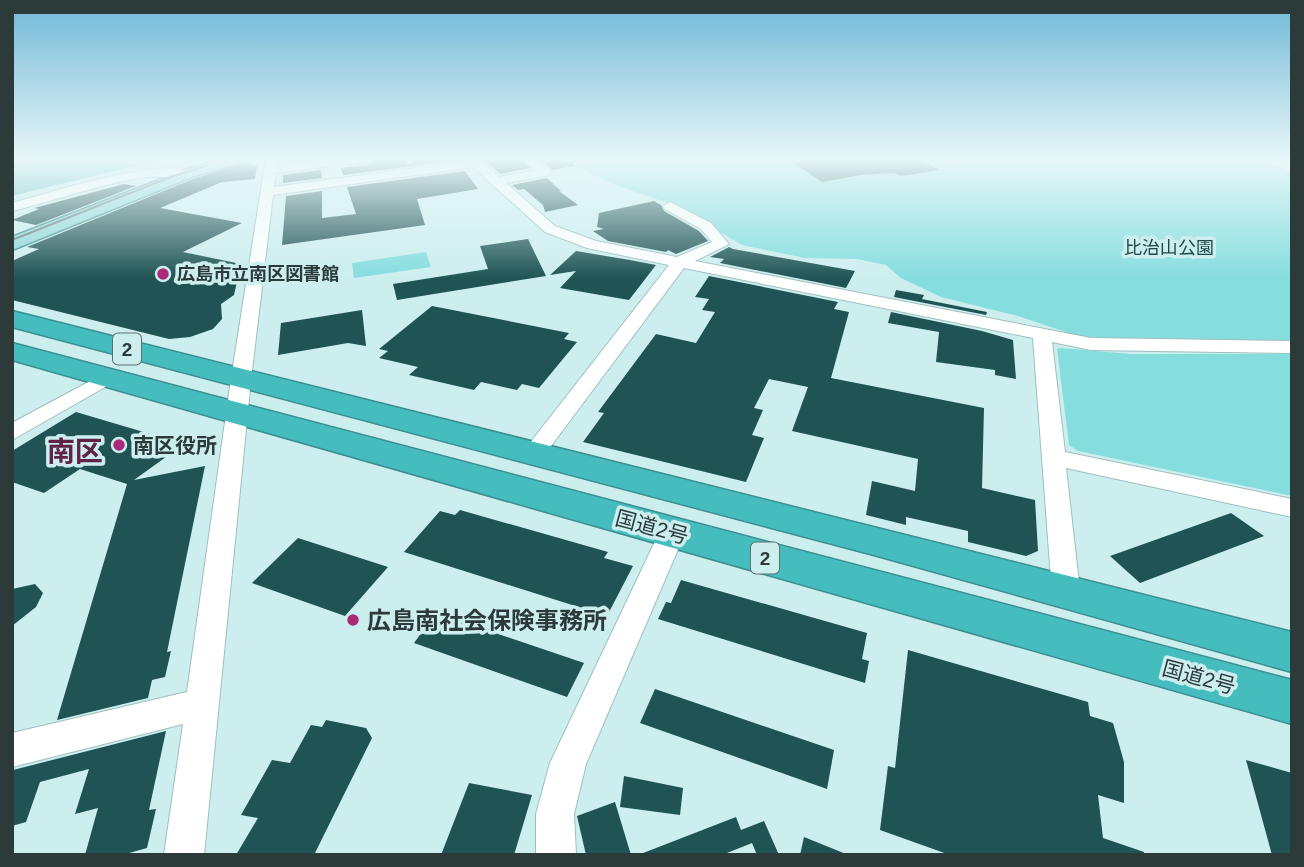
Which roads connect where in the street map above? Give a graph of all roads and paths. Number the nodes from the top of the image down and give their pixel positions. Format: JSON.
{"nodes":[{"id":1,"x":44,"y":198,"type":"edge"},
{"id":2,"x":108,"y":198,"type":"edge"},
{"id":3,"x":119,"y":198,"type":"edge"},
{"id":4,"x":267,"y":198,"type":"edge"},
{"id":5,"x":517,"y":198,"type":"edge"},
{"id":6,"x":670,"y":205,"type":"dead end"},
{"id":7,"x":12,"y":207,"type":"edge"},
{"id":8,"x":12,"y":233,"type":"edge"},
{"id":9,"x":12,"y":244,"type":"edge"},
{"id":10,"x":681,"y":261,"type":"junction"},
{"id":11,"x":12,"y":319,"type":"edge"},
{"id":12,"x":1042,"y":337,"type":"junction"},
{"id":13,"x":1292,"y":347,"type":"edge"},
{"id":14,"x":12,"y":351,"type":"edge"},
{"id":15,"x":107,"y":378,"type":"junction"},
{"id":16,"x":240,"y":396,"type":"junction"},
{"id":17,"x":12,"y":433,"type":"edge"},
{"id":18,"x":534,"y":453,"type":"junction"},
{"id":19,"x":1052,"y":457,"type":"junction"},
{"id":20,"x":1292,"y":508,"type":"edge"},
{"id":21,"x":672,"y":533,"type":"junction"},
{"id":22,"x":1066,"y":592,"type":"junction"},
{"id":23,"x":1292,"y":652,"type":"edge"},
{"id":24,"x":1292,"y":702,"type":"edge"},
{"id":25,"x":204,"y":703,"type":"junction"},
{"id":26,"x":12,"y":750,"type":"edge"},
{"id":27,"x":184,"y":855,"type":"edge"},
{"id":28,"x":556,"y":855,"type":"edge"}],
"edges":[{"from":1,"to":7,"type":"street"},
{"from":2,"to":8,"type":"main road"},
{"from":3,"to":9,"type":"main road"},
{"from":4,"to":16,"type":"street"},
{"from":5,"to":10,"type":"street"},
{"from":6,"to":10,"type":"street"},
{"from":10,"to":12,"type":"street"},
{"from":10,"to":18,"type":"street"},
{"from":11,"to":16,"type":"highway","name":"国道2号","number":"2"},
{"from":12,"to":13,"type":"street"},
{"from":12,"to":19,"type":"street"},
{"from":14,"to":15,"type":"highway","name":"国道2号","number":"2"},
{"from":15,"to":16,"type":"highway","name":"国道2号","number":"2"},
{"from":15,"to":17,"type":"street"},
{"from":16,"to":18,"type":"highway","name":"国道2号","number":"2"},
{"from":16,"to":21,"type":"highway","name":"国道2号","number":"2"},
{"from":16,"to":25,"type":"street"},
{"from":18,"to":22,"type":"highway","name":"国道2号","number":"2"},
{"from":19,"to":20,"type":"street"},
{"from":19,"to":22,"type":"street"},
{"from":21,"to":24,"type":"highway","name":"国道2号","number":"2"},
{"from":21,"to":28,"type":"street"},
{"from":22,"to":23,"type":"highway","name":"国道2号","number":"2"},
{"from":25,"to":26,"type":"street"},
{"from":25,"to":27,"type":"street"}]}
